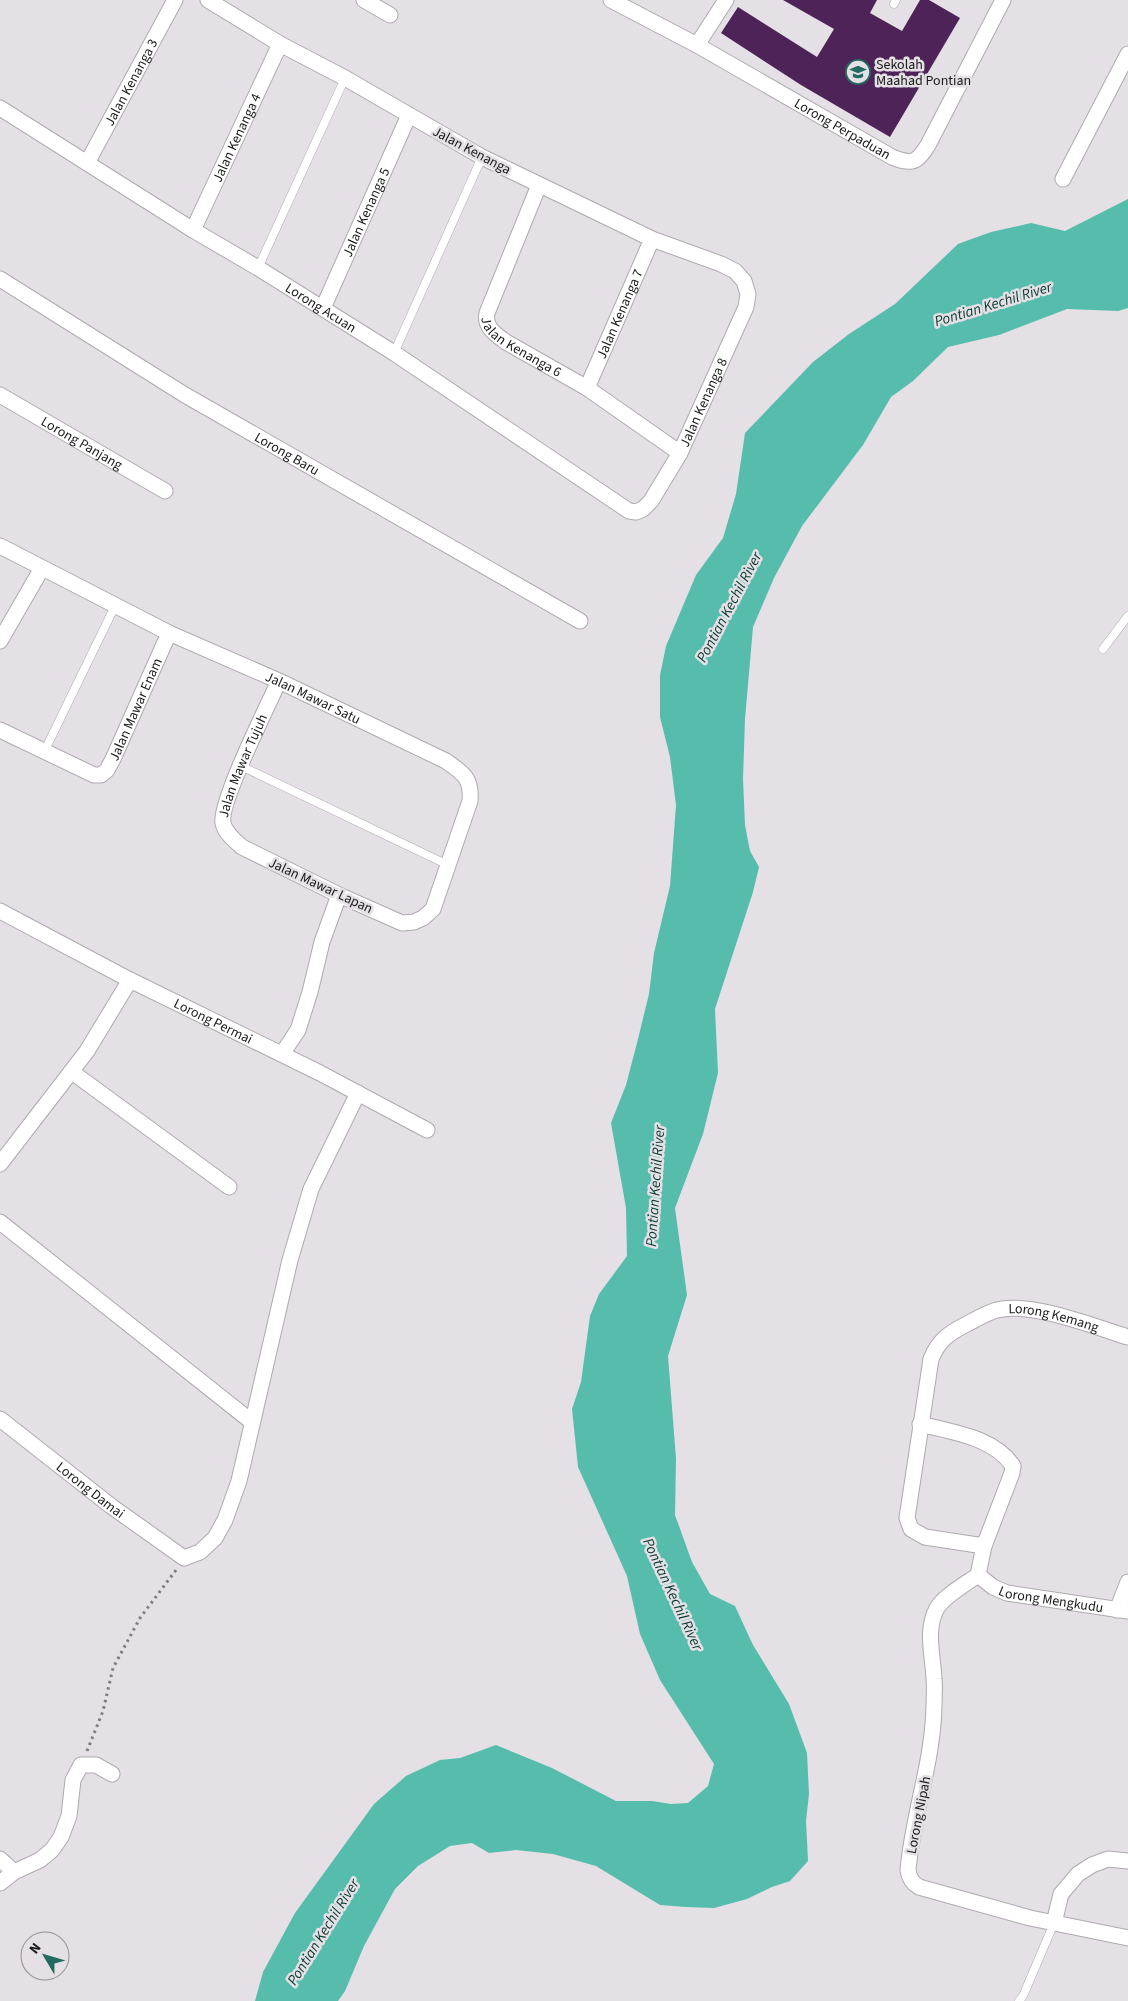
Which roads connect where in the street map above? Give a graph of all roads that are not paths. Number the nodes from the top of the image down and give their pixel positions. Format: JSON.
{"nodes":[{"id":1,"x":175,"y":0,"type":"edge"},
{"id":2,"x":208,"y":0,"type":"edge"},
{"id":3,"x":364,"y":0,"type":"edge"},
{"id":4,"x":611,"y":0,"type":"edge"},
{"id":5,"x":726,"y":0,"type":"edge"},
{"id":6,"x":1003,"y":0,"type":"edge"},
{"id":7,"x":390,"y":15,"type":"dead end"},
{"id":8,"x":280,"y":44,"type":"junction"},
{"id":9,"x":696,"y":45,"type":"junction"},
{"id":10,"x":1128,"y":54,"type":"edge"},
{"id":11,"x":345,"y":78,"type":"junction"},
{"id":12,"x":0,"y":108,"type":"edge"},
{"id":13,"x":408,"y":114,"type":"junction"},
{"id":14,"x":482,"y":157,"type":"junction"},
{"id":15,"x":87,"y":163,"type":"junction"},
{"id":16,"x":1063,"y":179,"type":"dead end"},
{"id":17,"x":539,"y":185,"type":"junction"},
{"id":18,"x":193,"y":230,"type":"junction"},
{"id":19,"x":652,"y":240,"type":"junction"},
{"id":20,"x":258,"y":268,"type":"junction"},
{"id":21,"x":0,"y":279,"type":"edge"},
{"id":22,"x":744,"y":281,"type":"joint"},
{"id":23,"x":323,"y":308,"type":"junction"},
{"id":24,"x":394,"y":353,"type":"junction"},
{"id":25,"x":587,"y":388,"type":"junction"},
{"id":26,"x":0,"y":394,"type":"edge"},
{"id":27,"x":680,"y":453,"type":"junction"},
{"id":28,"x":165,"y":491,"type":"dead end"},
{"id":29,"x":636,"y":512,"type":"joint"},
{"id":30,"x":0,"y":546,"type":"edge"},
{"id":31,"x":42,"y":568,"type":"junction"},
{"id":32,"x":115,"y":606,"type":"junction"},
{"id":33,"x":1128,"y":616,"type":"edge"},
{"id":34,"x":580,"y":621,"type":"dead end"},
{"id":35,"x":169,"y":634,"type":"junction"},
{"id":36,"x":0,"y":641,"type":"edge"},
{"id":37,"x":1103,"y":649,"type":"dead end"},
{"id":38,"x":278,"y":681,"type":"junction"},
{"id":39,"x":0,"y":730,"type":"edge"},
{"id":40,"x":44,"y":752,"type":"junction"},
{"id":41,"x":241,"y":766,"type":"junction"},
{"id":42,"x":242,"y":847,"type":"joint"},
{"id":43,"x":448,"y":865,"type":"junction"},
{"id":44,"x":339,"y":895,"type":"junction"},
{"id":45,"x":0,"y":911,"type":"edge"},
{"id":46,"x":402,"y":923,"type":"joint"},
{"id":47,"x":130,"y":980,"type":"junction"},
{"id":48,"x":282,"y":1054,"type":"junction"},
{"id":49,"x":72,"y":1072,"type":"junction"},
{"id":50,"x":358,"y":1093,"type":"junction"},
{"id":51,"x":427,"y":1130,"type":"dead end"},
{"id":52,"x":0,"y":1164,"type":"edge"},
{"id":53,"x":229,"y":1187,"type":"dead end"},
{"id":54,"x":0,"y":1222,"type":"edge"},
{"id":55,"x":1128,"y":1337,"type":"edge"},
{"id":56,"x":0,"y":1419,"type":"edge"},
{"id":57,"x":252,"y":1422,"type":"junction"},
{"id":58,"x":920,"y":1424,"type":"junction"},
{"id":59,"x":984,"y":1546,"type":"junction"},
{"id":60,"x":978,"y":1575,"type":"junction"},
{"id":61,"x":1128,"y":1582,"type":"edge"},
{"id":62,"x":1122,"y":1611,"type":"edge"},
{"id":63,"x":112,"y":1774,"type":"dead end"},
{"id":64,"x":0,"y":1859,"type":"edge"},
{"id":65,"x":1128,"y":1862,"type":"edge"},
{"id":66,"x":14,"y":1872,"type":"junction"},
{"id":67,"x":0,"y":1883,"type":"edge"},
{"id":68,"x":1054,"y":1923,"type":"junction"},
{"id":69,"x":1128,"y":1938,"type":"edge"},
{"id":70,"x":1018,"y":2001,"type":"edge"}],
"edges":[{"from":1,"to":15,"type":"street","name":"Jalan Kenanga 3"},
{"from":2,"to":8,"type":"street","name":"Jalan Kenanga"},
{"from":3,"to":7,"type":"street"},
{"from":4,"to":9,"type":"street","name":"Lorong Perpaduan"},
{"from":5,"to":9,"type":"street"},
{"from":6,"to":9,"type":"street","name":"Lorong Perpaduan"},
{"from":8,"to":11,"type":"street","name":"Jalan Kenanga"},
{"from":8,"to":18,"type":"street","name":"Jalan Kenanga 4"},
{"from":10,"to":16,"type":"street"},
{"from":11,"to":13,"type":"street","name":"Jalan Kenanga"},
{"from":11,"to":20,"type":"lane"},
{"from":12,"to":15,"type":"street","name":"Lorong Acuan"},
{"from":13,"to":14,"type":"street","name":"Jalan Kenanga"},
{"from":13,"to":23,"type":"street","name":"Jalan Kenanga 5"},
{"from":14,"to":17,"type":"street","name":"Jalan Kenanga"},
{"from":14,"to":24,"type":"lane"},
{"from":15,"to":18,"type":"street","name":"Lorong Acuan"},
{"from":17,"to":19,"type":"street","name":"Jalan Kenanga"},
{"from":17,"to":25,"type":"street","name":"Jalan Kenanga 6"},
{"from":18,"to":20,"type":"street","name":"Lorong Acuan"},
{"from":19,"to":22,"type":"street","name":"Jalan Kenanga"},
{"from":19,"to":25,"type":"street","name":"Jalan Kenanga 7"},
{"from":20,"to":23,"type":"street","name":"Lorong Acuan"},
{"from":21,"to":34,"type":"street","name":"Lorong Baru"},
{"from":22,"to":27,"type":"street","name":"Jalan Kenanga 8"},
{"from":23,"to":24,"type":"street","name":"Lorong Acuan"},
{"from":24,"to":29,"type":"street","name":"Lorong Acuan"},
{"from":25,"to":27,"type":"street","name":"Jalan Kenanga 6"},
{"from":26,"to":28,"type":"street","name":"Lorong Panjang"},
{"from":27,"to":29,"type":"street","name":"Jalan Kenanga 8"},
{"from":30,"to":31,"type":"street","name":"Jalan Mawar Satu"},
{"from":31,"to":32,"type":"street","name":"Jalan Mawar Satu"},
{"from":31,"to":36,"type":"street"},
{"from":32,"to":35,"type":"street","name":"Jalan Mawar Satu"},
{"from":32,"to":40,"type":"lane"},
{"from":33,"to":37,"type":"lane"},
{"from":35,"to":38,"type":"street","name":"Jalan Mawar Satu"},
{"from":35,"to":40,"type":"street","name":"Jalan Mawar Enam"},
{"from":38,"to":41,"type":"street","name":"Jalan Mawar Tujuh"},
{"from":38,"to":43,"type":"street","name":"Jalan Mawar Satu"},
{"from":39,"to":40,"type":"street"},
{"from":41,"to":42,"type":"street","name":"Jalan Mawar Tujuh"},
{"from":41,"to":43,"type":"lane"},
{"from":42,"to":44,"type":"street","name":"Jalan Mawar Lapan"},
{"from":43,"to":46,"type":"street","name":"Jalan Mawar Satu"},
{"from":44,"to":46,"type":"street","name":"Jalan Mawar Lapan"},
{"from":44,"to":48,"type":"street"},
{"from":45,"to":47,"type":"street","name":"Lorong Permai"},
{"from":47,"to":48,"type":"street","name":"Lorong Permai"},
{"from":47,"to":49,"type":"street"},
{"from":48,"to":50,"type":"street","name":"Lorong Permai"},
{"from":49,"to":52,"type":"street"},
{"from":49,"to":53,"type":"street"},
{"from":50,"to":51,"type":"street","name":"Lorong Permai"},
{"from":50,"to":57,"type":"street"},
{"from":54,"to":57,"type":"street"},
{"from":55,"to":58,"type":"street","name":"Lorong Kemang"},
{"from":56,"to":57,"type":"street","name":"Lorong Damai"},
{"from":58,"to":59,"type":"street","name":"Lorong Kemang"},
{"from":58,"to":59,"type":"street"},
{"from":59,"to":60,"type":"street"},
{"from":60,"to":62,"type":"street","name":"Lorong Mengkudu"},
{"from":60,"to":68,"type":"street","name":"Lorong Nipah"},
{"from":61,"to":62,"type":"street"},
{"from":63,"to":66,"type":"street"},
{"from":64,"to":66,"type":"street"},
{"from":65,"to":68,"type":"street"},
{"from":66,"to":67,"type":"street"},
{"from":68,"to":69,"type":"street","name":"Lorong Nipah"},
{"from":68,"to":70,"type":"lane"}]}
